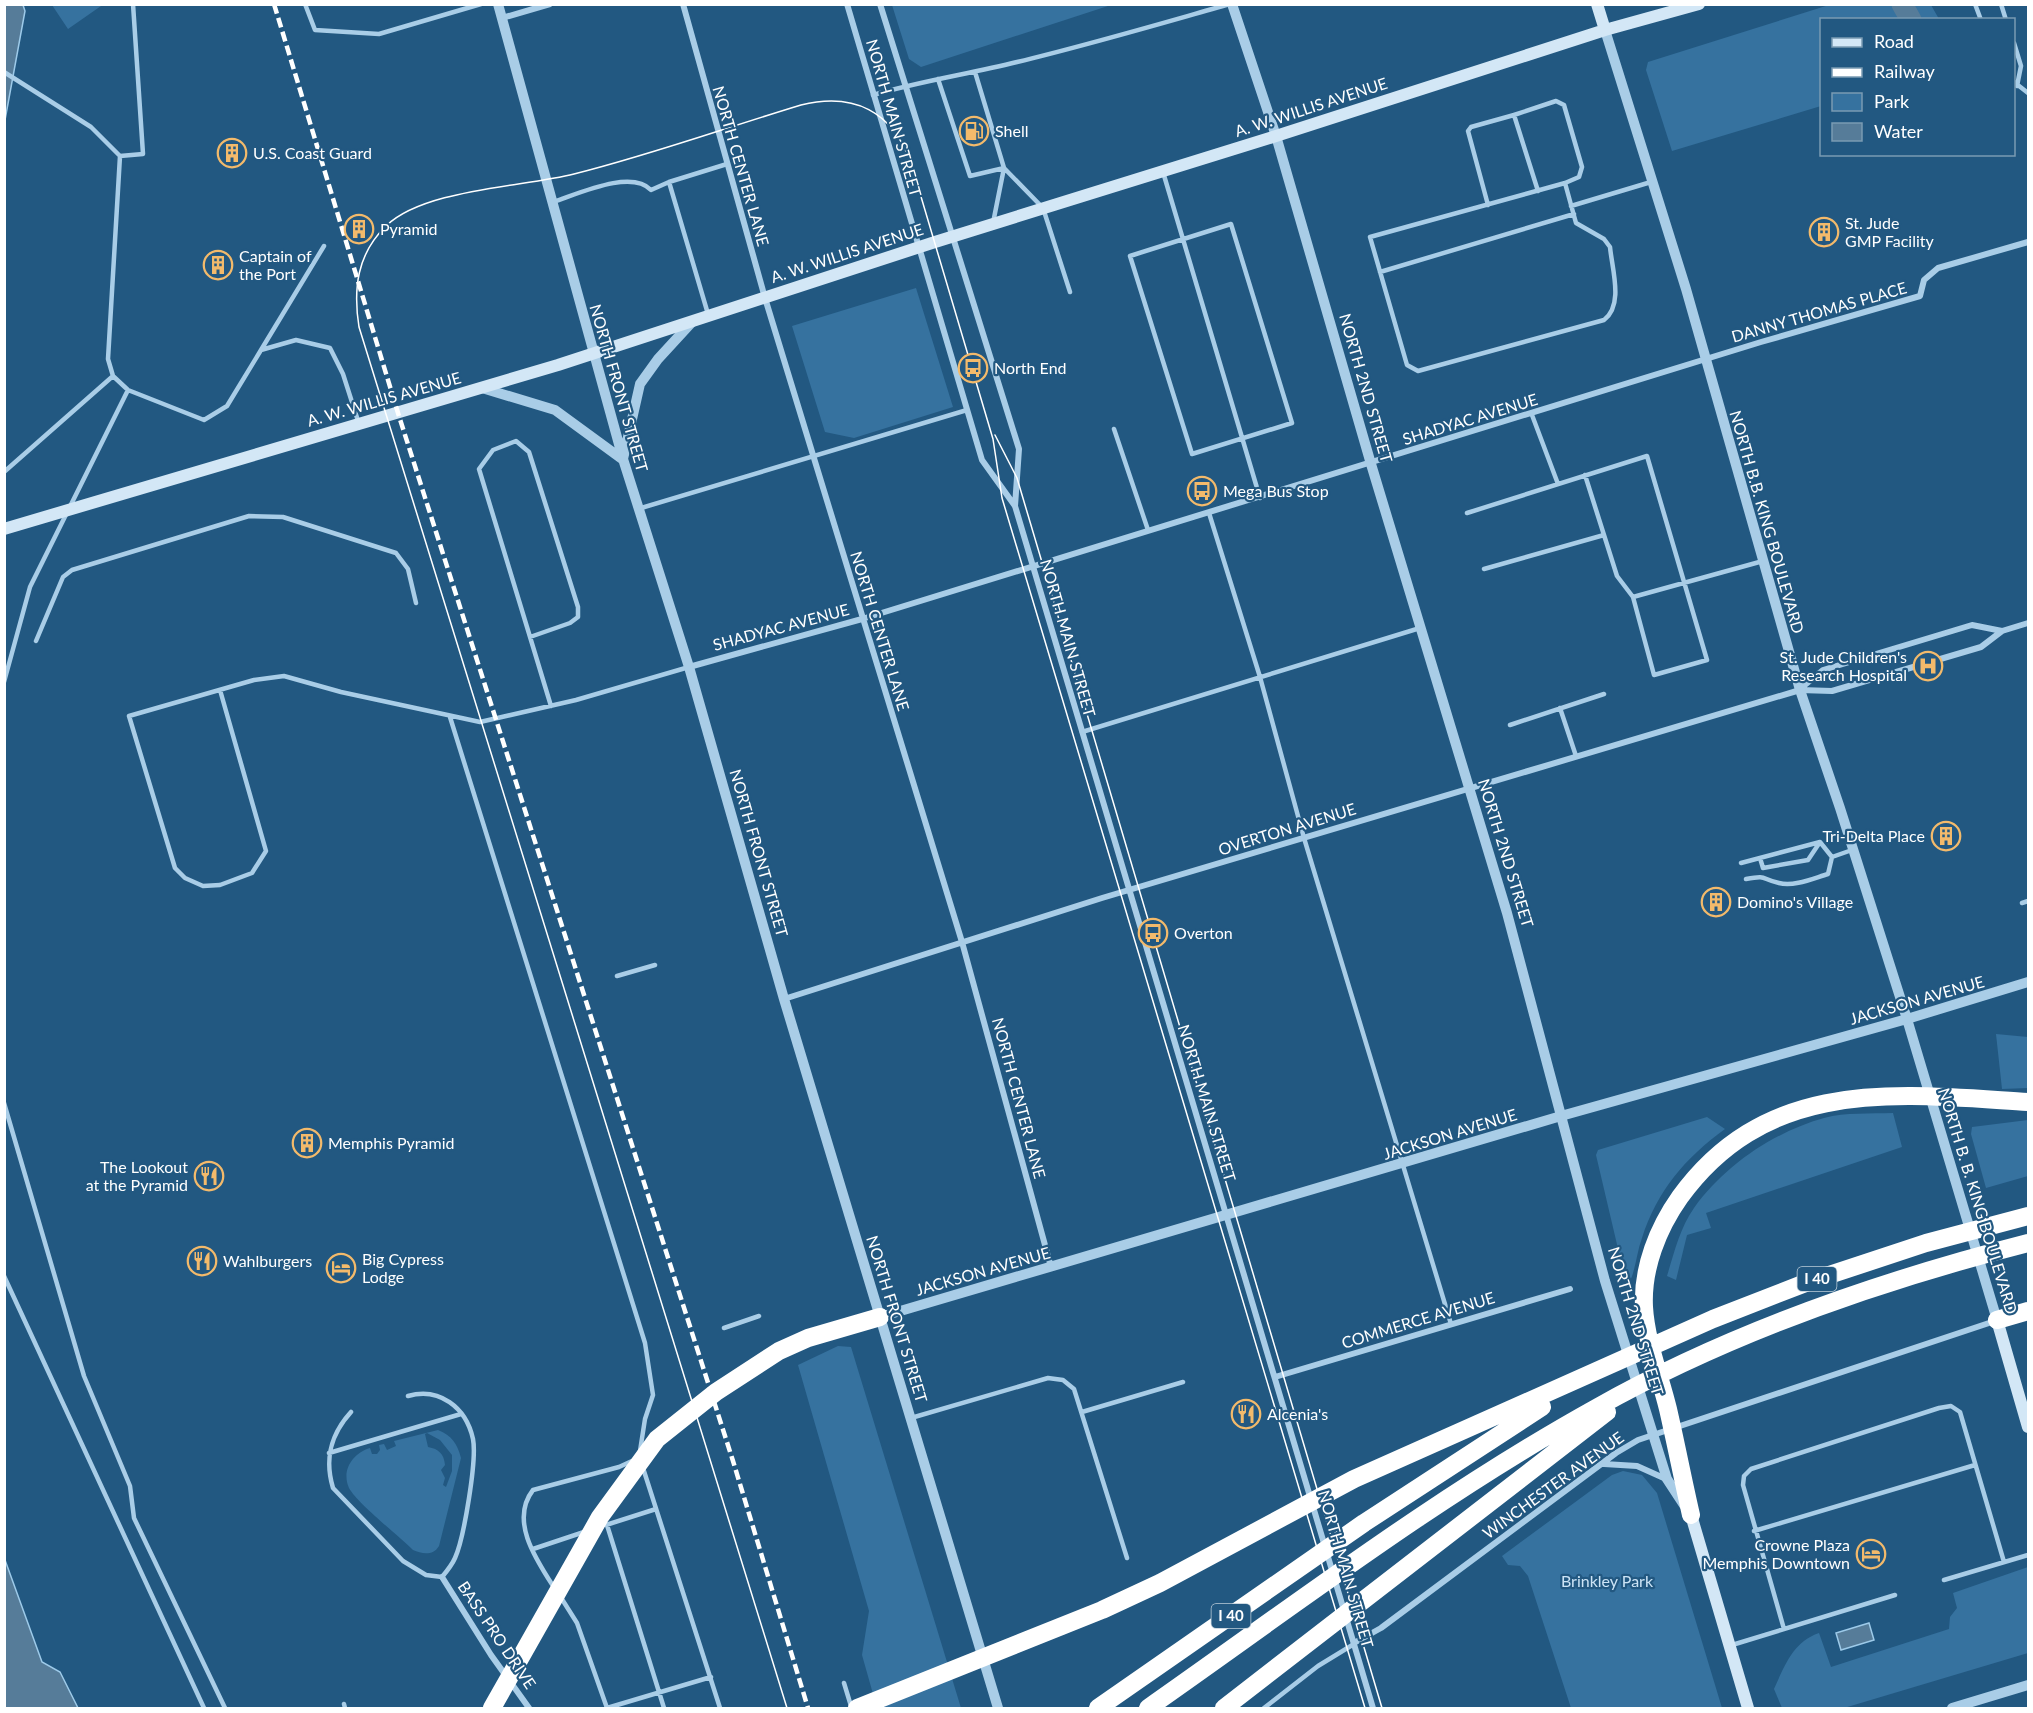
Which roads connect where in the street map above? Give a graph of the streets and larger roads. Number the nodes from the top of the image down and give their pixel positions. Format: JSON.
{"nodes":[{"id":1,"x":498,"y":4,"type":"edge"},
{"id":2,"x":550,"y":4,"type":"edge"},
{"id":3,"x":683,"y":4,"type":"edge"},
{"id":4,"x":847,"y":4,"type":"edge"},
{"id":5,"x":880,"y":4,"type":"edge"},
{"id":6,"x":1231,"y":4,"type":"edge"},
{"id":7,"x":1597,"y":4,"type":"edge"},
{"id":8,"x":1699,"y":4,"type":"edge"},
{"id":9,"x":502,"y":18,"type":"junction"},
{"id":10,"x":1605,"y":30,"type":"junction"},
{"id":11,"x":1276,"y":136,"type":"junction"},
{"id":12,"x":951,"y":237,"type":"junction"},
{"id":13,"x":2028,"y":242,"type":"edge"},
{"id":14,"x":918,"y":247,"type":"junction"},
{"id":15,"x":765,"y":298,"type":"junction"},
{"id":16,"x":692,"y":322,"type":"junction"},
{"id":17,"x":592,"y":353,"type":"junction"},
{"id":18,"x":1706,"y":360,"type":"junction"},
{"id":19,"x":482,"y":388,"type":"junction"},
{"id":20,"x":622,"y":459,"type":"junction"},
{"id":21,"x":1371,"y":464,"type":"junction"},
{"id":22,"x":1015,"y":506,"type":"junction"},
{"id":23,"x":4,"y":529,"type":"edge"},
{"id":24,"x":1033,"y":566,"type":"junction"},
{"id":25,"x":862,"y":619,"type":"junction"},
{"id":26,"x":2028,"y":623,"type":"edge"},
{"id":27,"x":2002,"y":631,"type":"junction"},
{"id":28,"x":689,"y":667,"type":"junction"},
{"id":29,"x":1800,"y":690,"type":"junction"},
{"id":30,"x":1469,"y":788,"type":"junction"},
{"id":31,"x":1130,"y":890,"type":"junction"},
{"id":32,"x":962,"y":942,"type":"junction"},
{"id":33,"x":2028,"y":982,"type":"edge"},
{"id":34,"x":784,"y":999,"type":"junction"},
{"id":35,"x":1907,"y":1019,"type":"junction"},
{"id":36,"x":2026,"y":1102,"type":"edge"},
{"id":37,"x":1561,"y":1116,"type":"junction"},
{"id":38,"x":1227,"y":1215,"type":"junction"},
{"id":39,"x":2028,"y":1216,"type":"edge"},
{"id":40,"x":2028,"y":1244,"type":"edge"},
{"id":41,"x":1051,"y":1267,"type":"junction"},
{"id":42,"x":1570,"y":1289,"type":"dead end"},
{"id":43,"x":2028,"y":1311,"type":"edge"},
{"id":44,"x":880,"y":1317,"type":"junction"},
{"id":45,"x":1997,"y":1320,"type":"junction"},
{"id":46,"x":1614,"y":1365,"type":"junction"},
{"id":47,"x":1275,"y":1377,"type":"junction"},
{"id":48,"x":1648,"y":1381,"type":"junction"},
{"id":49,"x":2028,"y":1427,"type":"edge"},
{"id":50,"x":1663,"y":1430,"type":"junction"},
{"id":51,"x":1603,"y":1464,"type":"junction"},
{"id":52,"x":1667,"y":1479,"type":"junction"},
{"id":53,"x":1690,"y":1515,"type":"junction"},
{"id":54,"x":442,"y":1577,"type":"road end"},
{"id":55,"x":1354,"y":1643,"type":"junction"},
{"id":56,"x":2028,"y":1685,"type":"edge"},
{"id":57,"x":492,"y":1708,"type":"edge"},
{"id":58,"x":529,"y":1708,"type":"edge"},
{"id":59,"x":857,"y":1708,"type":"edge"},
{"id":60,"x":998,"y":1708,"type":"edge"},
{"id":61,"x":1098,"y":1708,"type":"edge"},
{"id":62,"x":1148,"y":1708,"type":"edge"},
{"id":63,"x":1224,"y":1708,"type":"edge"},
{"id":64,"x":1373,"y":1708,"type":"edge"},
{"id":65,"x":1748,"y":1708,"type":"edge"},
{"id":66,"x":1952,"y":1708,"type":"edge"}],
"edges":[{"from":1,"to":9,"type":"street","name":"NORTH FRONT STREET"},
{"from":2,"to":9,"type":"street"},
{"from":3,"to":15,"type":"street","name":"NORTH CENTER LANE"},
{"from":4,"to":14,"type":"street","name":"NORTH MAIN STREET"},
{"from":5,"to":12,"type":"street","name":"NORTH MAIN STREET"},
{"from":6,"to":11,"type":"street","name":"NORTH 2ND STREET"},
{"from":7,"to":10,"type":"main road"},
{"from":8,"to":10,"type":"main road","name":"A. W. WILLIS AVENUE"},
{"from":9,"to":17,"type":"street","name":"NORTH FRONT STREET"},
{"from":10,"to":11,"type":"main road","name":"A. W. WILLIS AVENUE"},
{"from":10,"to":18,"type":"street","name":"NORTH B.B. KING BOULEVARD"},
{"from":11,"to":12,"type":"main road","name":"A. W. WILLIS AVENUE"},
{"from":11,"to":21,"type":"street","name":"NORTH 2ND STREET"},
{"from":12,"to":14,"type":"main road","name":"A. W. WILLIS AVENUE"},
{"from":12,"to":22,"type":"street","name":"NORTH MAIN STREET"},
{"from":13,"to":18,"type":"street","name":"DANNY THOMAS PLACE"},
{"from":14,"to":15,"type":"main road","name":"A. W. WILLIS AVENUE"},
{"from":14,"to":22,"type":"street","name":"NORTH MAIN STREET"},
{"from":15,"to":16,"type":"main road","name":"A. W. WILLIS AVENUE"},
{"from":15,"to":25,"type":"street","name":"NORTH CENTER LANE"},
{"from":16,"to":17,"type":"main road","name":"A. W. WILLIS AVENUE"},
{"from":16,"to":20,"type":"street"},
{"from":17,"to":19,"type":"main road","name":"A. W. WILLIS AVENUE"},
{"from":17,"to":20,"type":"street","name":"NORTH FRONT STREET"},
{"from":18,"to":21,"type":"street","name":"SHADYAC AVENUE"},
{"from":18,"to":29,"type":"street","name":"NORTH B.B. KING BOULEVARD"},
{"from":19,"to":20,"type":"street"},
{"from":19,"to":23,"type":"main road","name":"A. W. WILLIS AVENUE"},
{"from":20,"to":28,"type":"street","name":"NORTH FRONT STREET"},
{"from":21,"to":24,"type":"street","name":"SHADYAC AVENUE"},
{"from":21,"to":30,"type":"street","name":"NORTH 2ND STREET"},
{"from":22,"to":24,"type":"street","name":"NORTH MAIN STREET"},
{"from":24,"to":25,"type":"street","name":"SHADYAC AVENUE"},
{"from":24,"to":31,"type":"street","name":"NORTH MAIN STREET"},
{"from":25,"to":28,"type":"street","name":"SHADYAC AVENUE"},
{"from":25,"to":32,"type":"street","name":"NORTH CENTER LANE"},
{"from":26,"to":27,"type":"street","name":"OVERTON AVENUE"},
{"from":27,"to":29,"type":"street","name":"OVERTON AVENUE"},
{"from":27,"to":29,"type":"street","name":"OVERTON AVENUE"},
{"from":28,"to":34,"type":"street","name":"NORTH FRONT STREET"},
{"from":29,"to":30,"type":"street","name":"OVERTON AVENUE"},
{"from":29,"to":35,"type":"street","name":"NORTH B.B. KING BOULEVARD"},
{"from":30,"to":31,"type":"street","name":"OVERTON AVENUE"},
{"from":30,"to":37,"type":"street","name":"NORTH 2ND STREET"},
{"from":31,"to":32,"type":"street","name":"OVERTON AVENUE"},
{"from":31,"to":38,"type":"street","name":"NORTH MAIN STREET"},
{"from":32,"to":34,"type":"street","name":"OVERTON AVENUE"},
{"from":32,"to":41,"type":"street","name":"NORTH CENTER LANE"},
{"from":33,"to":35,"type":"street","name":"JACKSON AVENUE"},
{"from":34,"to":44,"type":"street","name":"NORTH FRONT STREET"},
{"from":35,"to":37,"type":"street","name":"JACKSON AVENUE"},
{"from":35,"to":45,"type":"street","name":"NORTH B. B. KING BOULEVARD"},
{"from":36,"to":50,"type":"highway"},
{"from":37,"to":38,"type":"street","name":"JACKSON AVENUE"},
{"from":37,"to":50,"type":"street","name":"NORTH 2ND STREET"},
{"from":38,"to":41,"type":"street","name":"JACKSON AVENUE"},
{"from":38,"to":47,"type":"street","name":"NORTH MAIN STREET"},
{"from":39,"to":46,"type":"highway","number":"I 40"},
{"from":40,"to":48,"type":"highway","number":"I 40"},
{"from":41,"to":44,"type":"street","name":"JACKSON AVENUE"},
{"from":42,"to":47,"type":"street","name":"COMMERCE AVENUE"},
{"from":43,"to":45,"type":"highway"},
{"from":44,"to":57,"type":"highway"},
{"from":44,"to":60,"type":"street","name":"NORTH FRONT STREET"},
{"from":45,"to":49,"type":"main road","name":"NORTH B. B. KING BOULEVARD"},
{"from":45,"to":50,"type":"street","name":"WINCHESTER AVENUE"},
{"from":46,"to":59,"type":"highway"},
{"from":46,"to":61,"type":"highway","number":"I 40"},
{"from":47,"to":55,"type":"street","name":"NORTH MAIN STREET"},
{"from":48,"to":62,"type":"highway","number":"I 40"},
{"from":48,"to":63,"type":"highway"},
{"from":50,"to":51,"type":"street","name":"WINCHESTER AVENUE"},
{"from":50,"to":52,"type":"street","name":"NORTH 2ND STREET"},
{"from":50,"to":53,"type":"highway"},
{"from":51,"to":52,"type":"street"},
{"from":51,"to":55,"type":"street","name":"WINCHESTER AVENUE"},
{"from":52,"to":53,"type":"street","name":"NORTH 2ND STREET"},
{"from":53,"to":65,"type":"main road","name":"NORTH 2ND STREET"},
{"from":54,"to":58,"type":"street","name":"BASS PRO DRIVE"},
{"from":55,"to":64,"type":"street","name":"NORTH MAIN STREET"},
{"from":56,"to":66,"type":"street"}]}
